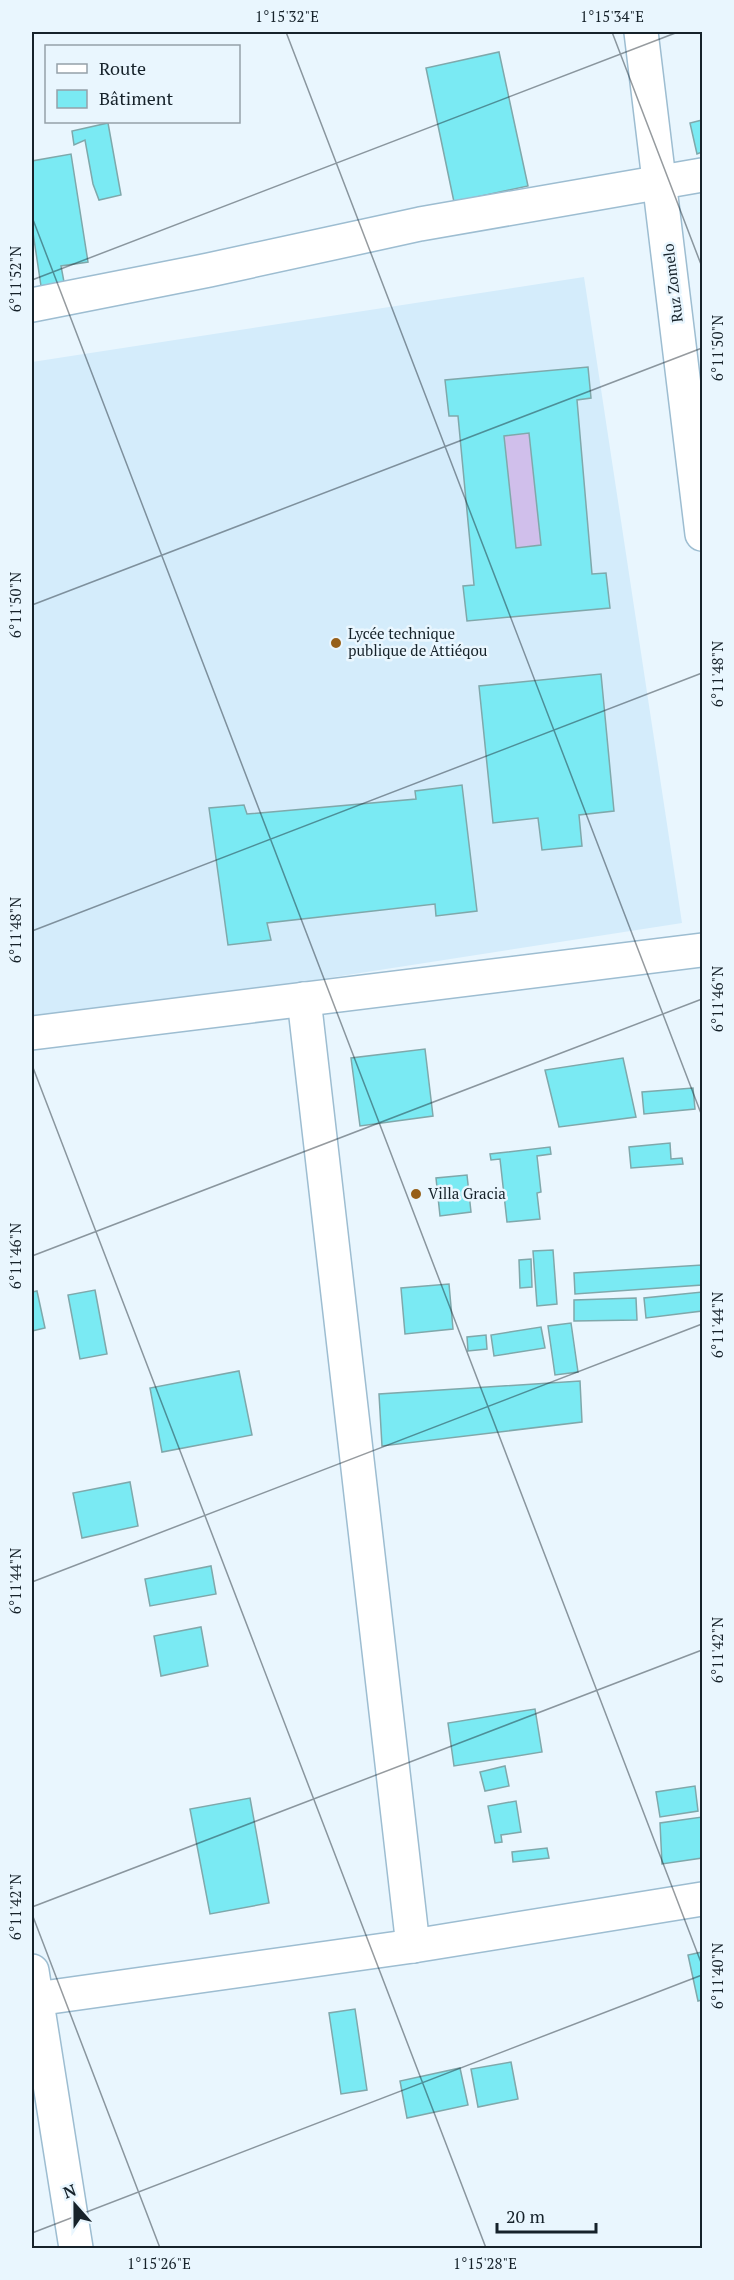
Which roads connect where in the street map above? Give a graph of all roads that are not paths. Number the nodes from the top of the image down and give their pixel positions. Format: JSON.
{"nodes":[{"id":1,"x":641,"y":32,"type":"edge"},
{"id":2,"x":702,"y":175,"type":"edge"},
{"id":3,"x":661,"y":182,"type":"junction"},
{"id":4,"x":32,"y":304,"type":"edge"},
{"id":5,"x":702,"y":534,"type":"edge"},
{"id":6,"x":702,"y":950,"type":"edge"},
{"id":7,"x":304,"y":999,"type":"junction"},
{"id":8,"x":32,"y":1033,"type":"edge"},
{"id":9,"x":702,"y":1899,"type":"edge"},
{"id":10,"x":413,"y":1946,"type":"junction"},
{"id":11,"x":34,"y":1985,"type":"edge"},
{"id":12,"x":39,"y":2066,"type":"edge"},
{"id":13,"x":76,"y":2248,"type":"edge"}],
"edges":[{"from":1,"to":3,"type":"street","name":"Ruz Zomelo"},
{"from":2,"to":3,"type":"street"},
{"from":3,"to":4,"type":"street"},
{"from":3,"to":5,"type":"street","name":"Ruz Zomelo"},
{"from":6,"to":7,"type":"street"},
{"from":7,"to":8,"type":"street"},
{"from":7,"to":10,"type":"street"},
{"from":9,"to":10,"type":"street"},
{"from":10,"to":11,"type":"street"},
{"from":11,"to":12,"type":"street"},
{"from":12,"to":13,"type":"street"}]}
